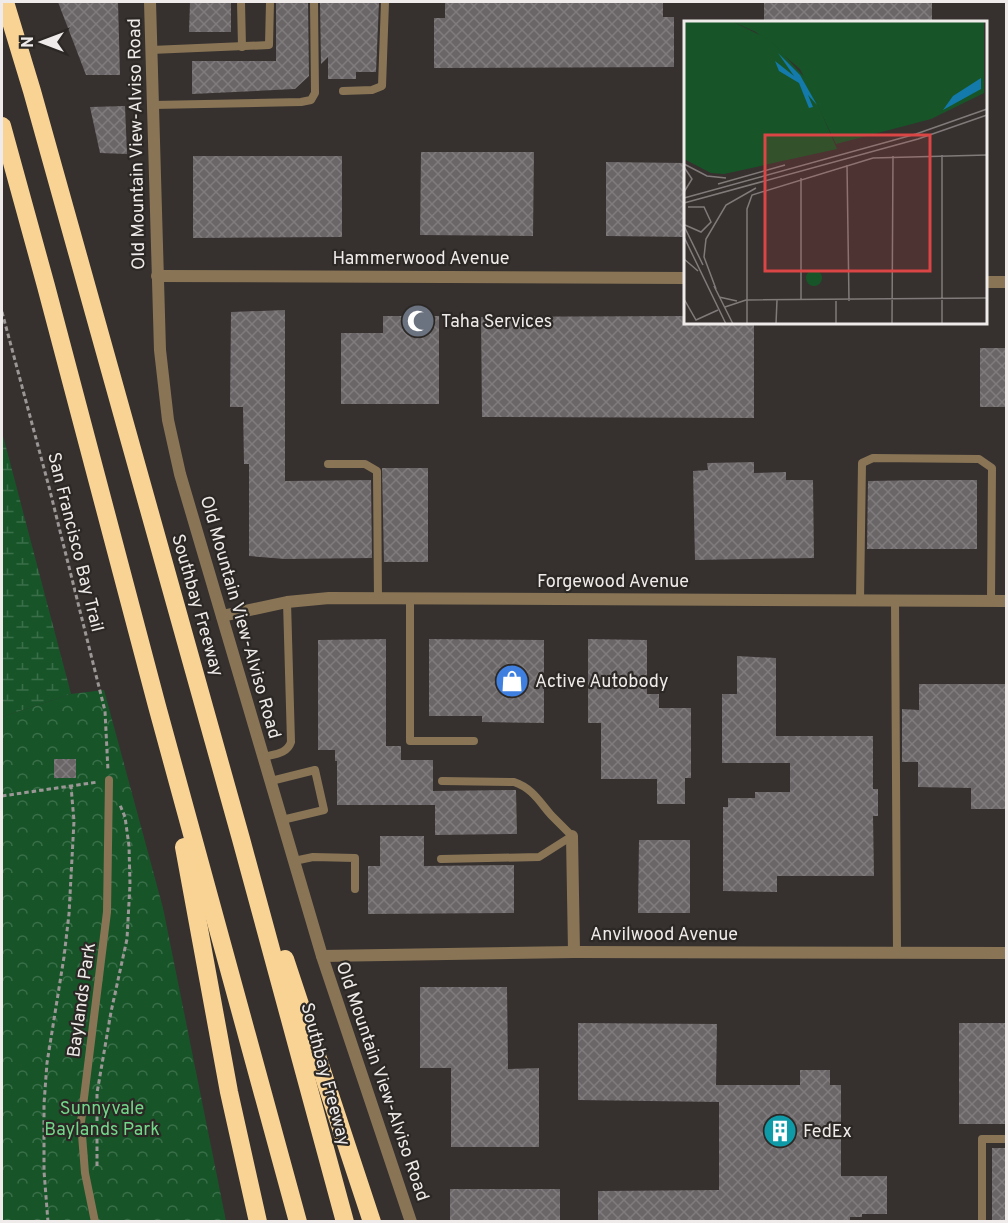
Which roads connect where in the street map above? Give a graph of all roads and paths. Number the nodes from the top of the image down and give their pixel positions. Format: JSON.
{"nodes":[{"id":1,"x":5,"y":2,"type":"edge"},
{"id":2,"x":150,"y":2,"type":"edge"},
{"id":3,"x":241,"y":2,"type":"edge"},
{"id":4,"x":270,"y":2,"type":"edge"},
{"id":5,"x":314,"y":2,"type":"edge"},
{"id":6,"x":384,"y":2,"type":"edge"},
{"id":7,"x":242,"y":47,"type":"junction"},
{"id":8,"x":151,"y":50,"type":"junction"},
{"id":9,"x":343,"y":91,"type":"dead end"},
{"id":10,"x":153,"y":105,"type":"junction"},
{"id":11,"x":2,"y":126,"type":"edge"},
{"id":12,"x":157,"y":276,"type":"junction"},
{"id":13,"x":684,"y":278,"type":"edge"},
{"id":14,"x":987,"y":282,"type":"edge"},
{"id":15,"x":1006,"y":282,"type":"edge"},
{"id":16,"x":2,"y":312,"type":"edge"},
{"id":17,"x":328,"y":464,"type":"dead end"},
{"id":18,"x":410,"y":598,"type":"junction"},
{"id":19,"x":378,"y":599,"type":"junction"},
{"id":20,"x":860,"y":600,"type":"junction"},
{"id":21,"x":895,"y":600,"type":"junction"},
{"id":22,"x":991,"y":600,"type":"junction"},
{"id":23,"x":1006,"y":600,"type":"edge"},
{"id":24,"x":287,"y":602,"type":"junction"},
{"id":25,"x":222,"y":616,"type":"junction"},
{"id":26,"x":157,"y":706,"type":"junction"},
{"id":27,"x":474,"y":741,"type":"dead end"},
{"id":28,"x":263,"y":757,"type":"junction"},
{"id":29,"x":109,"y":780,"type":"junction"},
{"id":30,"x":271,"y":782,"type":"junction"},
{"id":31,"x":442,"y":782,"type":"dead end"},
{"id":32,"x":71,"y":786,"type":"junction"},
{"id":33,"x":2,"y":796,"type":"edge"},
{"id":34,"x":282,"y":820,"type":"junction"},
{"id":35,"x":573,"y":836,"type":"junction"},
{"id":36,"x":241,"y":839,"type":"junction"},
{"id":37,"x":441,"y":859,"type":"dead end"},
{"id":38,"x":294,"y":861,"type":"junction"},
{"id":39,"x":355,"y":889,"type":"dead end"},
{"id":40,"x":574,"y":952,"type":"junction"},
{"id":41,"x":897,"y":952,"type":"junction"},
{"id":42,"x":1006,"y":952,"type":"edge"},
{"id":43,"x":322,"y":956,"type":"junction"},
{"id":44,"x":1006,"y":1139,"type":"edge"},
{"id":45,"x":97,"y":1168,"type":"dead end"},
{"id":46,"x":48,"y":1221,"type":"edge"},
{"id":47,"x":95,"y":1221,"type":"edge"},
{"id":48,"x":258,"y":1221,"type":"edge"},
{"id":49,"x":298,"y":1221,"type":"edge"},
{"id":50,"x":345,"y":1221,"type":"edge"},
{"id":51,"x":372,"y":1221,"type":"edge"},
{"id":52,"x":411,"y":1221,"type":"edge"},
{"id":53,"x":982,"y":1221,"type":"edge"}],
"edges":[{"from":1,"to":36,"type":"highway","name":"Southbay Freeway"},
{"from":2,"to":8,"type":"street","name":"Old Mountain View-Alviso Road"},
{"from":3,"to":7,"type":"lane"},
{"from":4,"to":7,"type":"lane"},
{"from":5,"to":10,"type":"lane"},
{"from":6,"to":9,"type":"lane"},
{"from":7,"to":8,"type":"lane"},
{"from":8,"to":10,"type":"street","name":"Old Mountain View-Alviso Road"},
{"from":10,"to":12,"type":"street","name":"Old Mountain View-Alviso Road"},
{"from":11,"to":26,"type":"highway"},
{"from":12,"to":13,"type":"street","name":"Hammerwood Avenue"},
{"from":12,"to":25,"type":"street","name":"Old Mountain View-Alviso Road"},
{"from":14,"to":15,"type":"street"},
{"from":16,"to":29,"type":"path","name":"San Francisco Bay Trail"},
{"from":17,"to":19,"type":"lane"},
{"from":18,"to":19,"type":"street","name":"Forgewood Avenue"},
{"from":18,"to":20,"type":"street","name":"Forgewood Avenue"},
{"from":18,"to":27,"type":"lane"},
{"from":19,"to":24,"type":"street","name":"Forgewood Avenue"},
{"from":20,"to":21,"type":"street","name":"Forgewood Avenue"},
{"from":20,"to":22,"type":"lane"},
{"from":21,"to":22,"type":"street","name":"Forgewood Avenue"},
{"from":21,"to":41,"type":"lane"},
{"from":22,"to":23,"type":"street","name":"Forgewood Avenue"},
{"from":24,"to":25,"type":"street","name":"Forgewood Avenue"},
{"from":24,"to":28,"type":"lane"},
{"from":25,"to":28,"type":"street","name":"Old Mountain View-Alviso Road"},
{"from":26,"to":48,"type":"highway"},
{"from":26,"to":49,"type":"highway"},
{"from":28,"to":30,"type":"street","name":"Old Mountain View-Alviso Road"},
{"from":29,"to":32,"type":"path"},
{"from":29,"to":45,"type":"path"},
{"from":29,"to":47,"type":"lane","name":"Baylands Park"},
{"from":30,"to":34,"type":"street","name":"Old Mountain View-Alviso Road"},
{"from":30,"to":34,"type":"lane"},
{"from":31,"to":35,"type":"lane"},
{"from":32,"to":33,"type":"path"},
{"from":32,"to":46,"type":"path"},
{"from":34,"to":38,"type":"street","name":"Old Mountain View-Alviso Road"},
{"from":35,"to":37,"type":"lane"},
{"from":35,"to":40,"type":"street"},
{"from":36,"to":50,"type":"highway","name":"Southbay Freeway"},
{"from":36,"to":51,"type":"highway"},
{"from":38,"to":39,"type":"lane"},
{"from":38,"to":43,"type":"street","name":"Old Mountain View-Alviso Road"},
{"from":40,"to":41,"type":"street","name":"Anvilwood Avenue"},
{"from":40,"to":43,"type":"street","name":"Anvilwood Avenue"},
{"from":41,"to":42,"type":"street","name":"Anvilwood Avenue"},
{"from":43,"to":52,"type":"street","name":"Old Mountain View-Alviso Road"},
{"from":44,"to":53,"type":"lane"}]}
